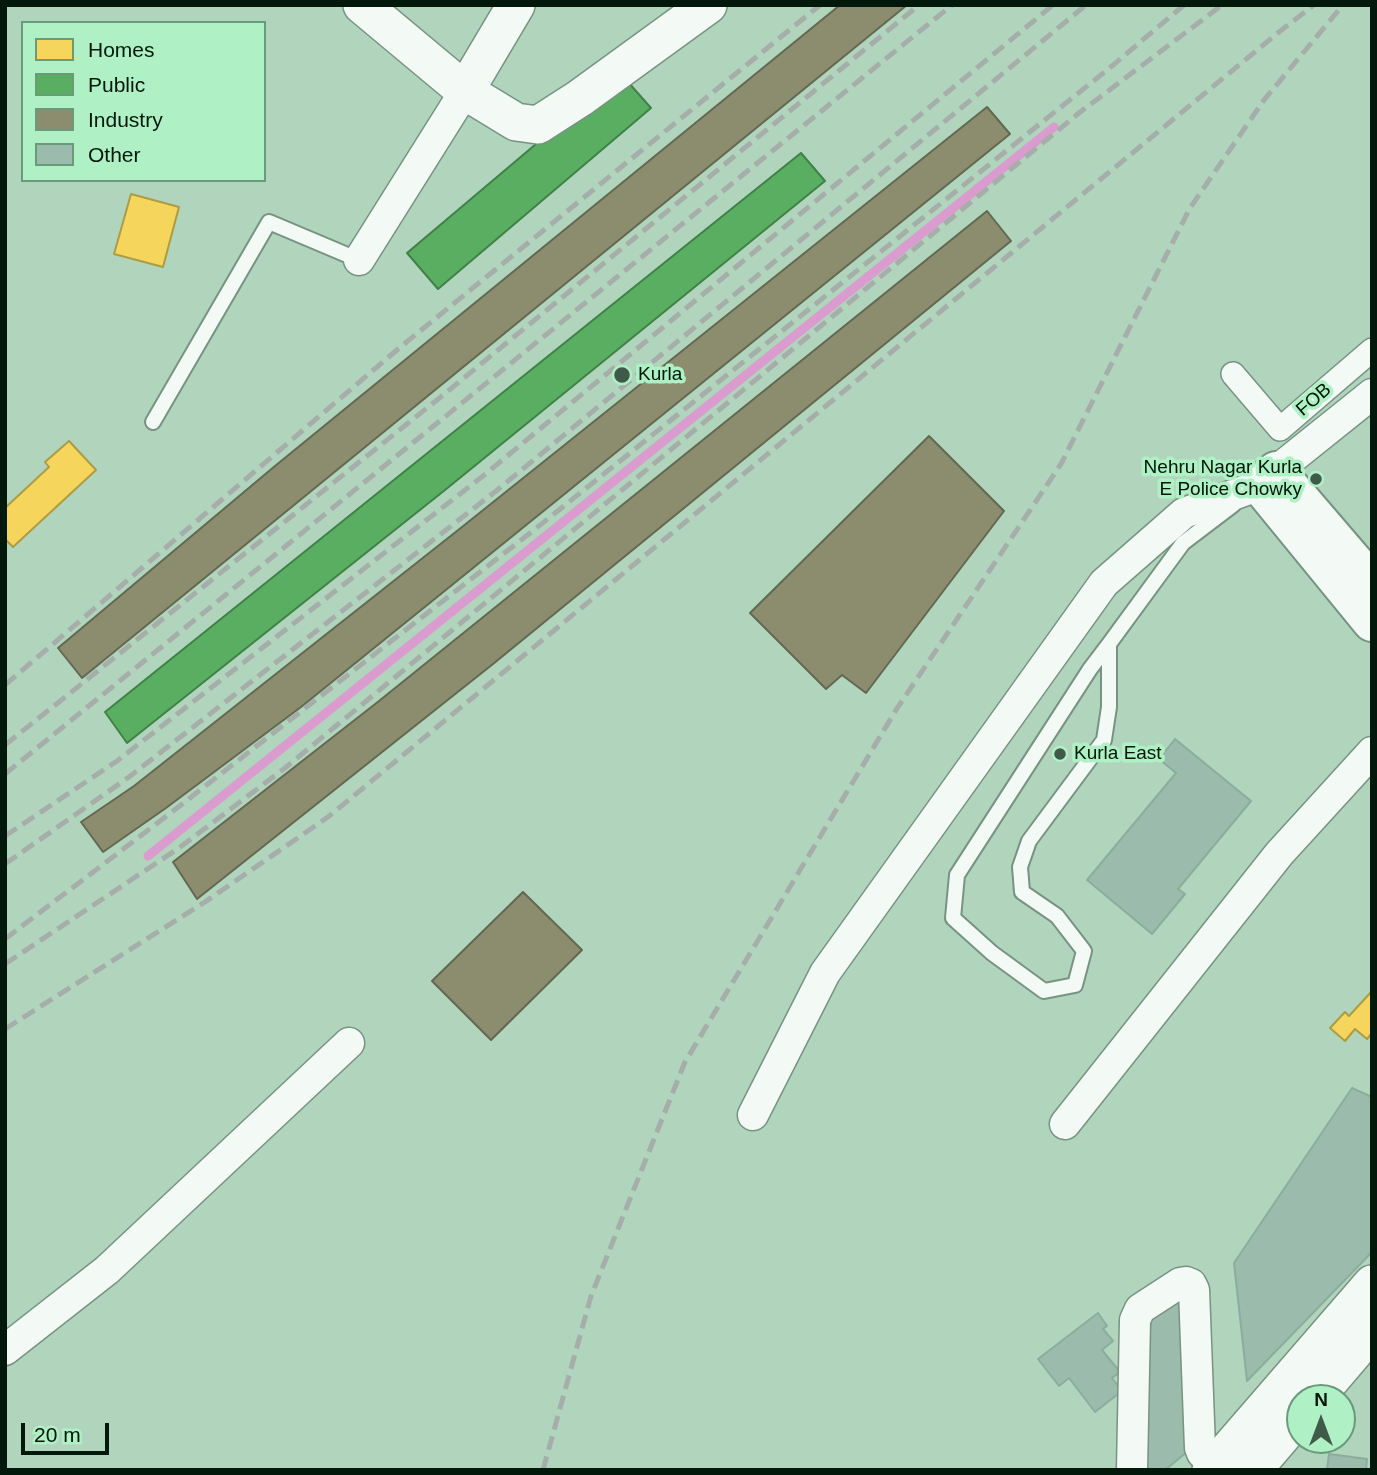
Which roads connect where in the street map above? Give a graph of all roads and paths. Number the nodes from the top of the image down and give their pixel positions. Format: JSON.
{"nodes":[{"id":1,"x":362,"y":5,"type":"edge"},
{"id":2,"x":516,"y":5,"type":"edge"},
{"id":3,"x":708,"y":5,"type":"edge"},
{"id":4,"x":466,"y":91,"type":"junction"},
{"id":5,"x":359,"y":260,"type":"joint"},
{"id":6,"x":1372,"y":350,"type":"edge"},
{"id":7,"x":1233,"y":374,"type":"dead end"},
{"id":8,"x":1372,"y":394,"type":"edge"},
{"id":9,"x":153,"y":422,"type":"dead end"},
{"id":10,"x":1268,"y":478,"type":"junction"},
{"id":11,"x":1372,"y":583,"type":"edge"},
{"id":12,"x":1372,"y":622,"type":"edge"},
{"id":13,"x":1109,"y":644,"type":"junction"},
{"id":14,"x":1372,"y":752,"type":"edge"},
{"id":15,"x":349,"y":1043,"type":"dead end"},
{"id":16,"x":753,"y":1115,"type":"dead end"},
{"id":17,"x":1065,"y":1124,"type":"dead end"},
{"id":18,"x":1372,"y":1284,"type":"edge"},
{"id":19,"x":1372,"y":1331,"type":"edge"},
{"id":20,"x":5,"y":1350,"type":"edge"},
{"id":21,"x":1327,"y":1384,"type":"edge"},
{"id":22,"x":1286,"y":1431,"type":"edge"},
{"id":23,"x":1215,"y":1468,"type":"edge"},
{"id":24,"x":1132,"y":1470,"type":"edge"},
{"id":25,"x":1253,"y":1470,"type":"edge"}],
"edges":[{"from":1,"to":4,"type":"street"},
{"from":2,"to":4,"type":"street"},
{"from":3,"to":4,"type":"street"},
{"from":4,"to":5,"type":"street"},
{"from":5,"to":9,"type":"lane"},
{"from":6,"to":7,"type":"street","name":"FOB"},
{"from":8,"to":10,"type":"street"},
{"from":10,"to":11,"type":"main road"},
{"from":10,"to":12,"type":"main road"},
{"from":10,"to":13,"type":"lane"},
{"from":10,"to":16,"type":"street"},
{"from":13,"to":13,"type":"lane"},
{"from":14,"to":17,"type":"street"},
{"from":15,"to":20,"type":"street"},
{"from":18,"to":23,"type":"street"},
{"from":19,"to":21,"type":"street"},
{"from":22,"to":25,"type":"street"},
{"from":23,"to":24,"type":"street"}]}
